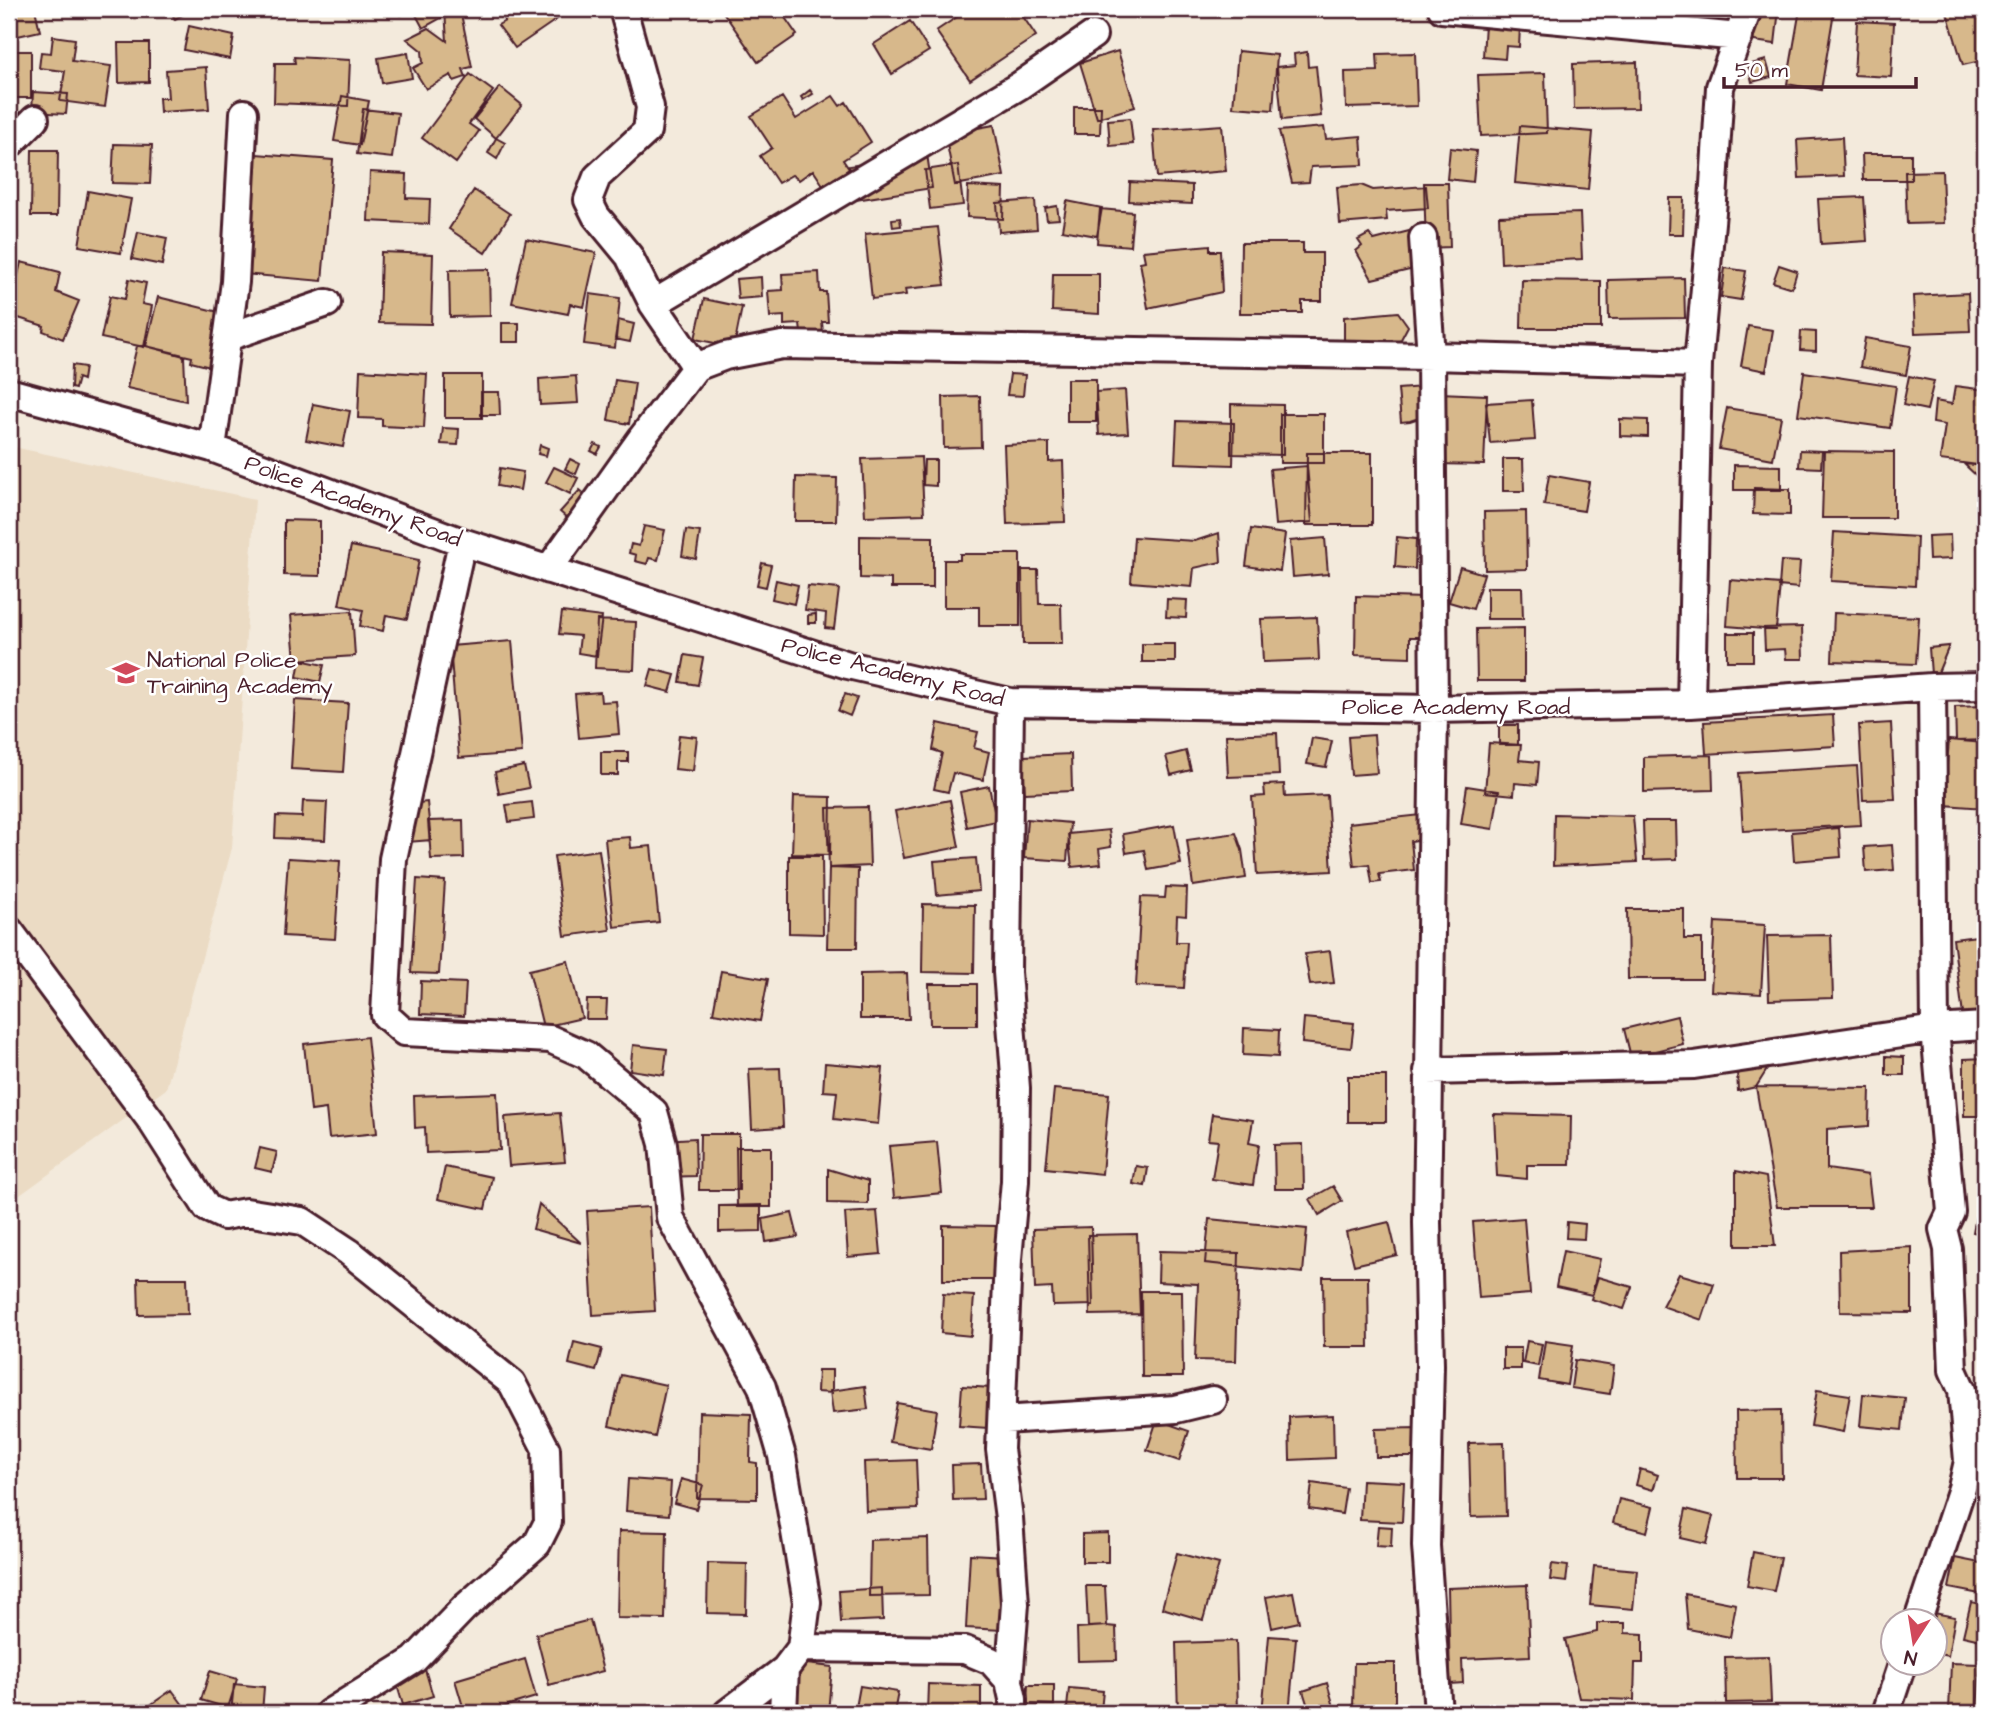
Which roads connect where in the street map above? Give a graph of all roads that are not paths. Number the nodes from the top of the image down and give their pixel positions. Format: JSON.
{"nodes":[{"id":1,"x":623,"y":9,"type":"edge"},
{"id":2,"x":1442,"y":9,"type":"edge"},
{"id":3,"x":1748,"y":9,"type":"edge"},
{"id":4,"x":1093,"y":35,"type":"dead end"},
{"id":5,"x":1739,"y":37,"type":"junction"},
{"id":6,"x":244,"y":113,"type":"dead end"},
{"id":7,"x":34,"y":119,"type":"dead end"},
{"id":8,"x":9,"y":145,"type":"edge"},
{"id":9,"x":1423,"y":238,"type":"dead end"},
{"id":10,"x":327,"y":303,"type":"dead end"},
{"id":11,"x":653,"y":304,"type":"junction"},
{"id":12,"x":228,"y":337,"type":"junction"},
{"id":13,"x":1431,"y":356,"type":"junction"},
{"id":14,"x":1699,"y":364,"type":"junction"},
{"id":15,"x":696,"y":367,"type":"junction"},
{"id":16,"x":9,"y":392,"type":"edge"},
{"id":17,"x":212,"y":448,"type":"junction"},
{"id":18,"x":462,"y":542,"type":"junction"},
{"id":19,"x":548,"y":570,"type":"junction"},
{"id":20,"x":1985,"y":686,"type":"edge"},
{"id":21,"x":1932,"y":687,"type":"junction"},
{"id":22,"x":1010,"y":702,"type":"junction"},
{"id":23,"x":1691,"y":704,"type":"junction"},
{"id":24,"x":1434,"y":709,"type":"junction"},
{"id":25,"x":9,"y":930,"type":"edge"},
{"id":26,"x":1985,"y":1026,"type":"edge"},
{"id":27,"x":1935,"y":1029,"type":"junction"},
{"id":28,"x":1428,"y":1072,"type":"junction"},
{"id":29,"x":1213,"y":1400,"type":"dead end"},
{"id":30,"x":1002,"y":1420,"type":"junction"},
{"id":31,"x":1923,"y":1606,"type":"edge"},
{"id":32,"x":801,"y":1648,"type":"junction"},
{"id":33,"x":785,"y":1669,"type":"junction"},
{"id":34,"x":1898,"y":1676,"type":"edge"},
{"id":35,"x":1009,"y":1681,"type":"junction"},
{"id":36,"x":328,"y":1713,"type":"edge"},
{"id":37,"x":727,"y":1713,"type":"edge"},
{"id":38,"x":783,"y":1713,"type":"edge"},
{"id":39,"x":1013,"y":1713,"type":"edge"},
{"id":40,"x":1438,"y":1713,"type":"edge"},
{"id":41,"x":1886,"y":1713,"type":"edge"}],
"edges":[{"from":1,"to":11,"type":"street"},
{"from":2,"to":5,"type":"street"},
{"from":3,"to":5,"type":"street"},
{"from":4,"to":11,"type":"street"},
{"from":5,"to":14,"type":"street"},
{"from":6,"to":12,"type":"street"},
{"from":7,"to":8,"type":"street"},
{"from":9,"to":13,"type":"street"},
{"from":10,"to":12,"type":"street"},
{"from":11,"to":15,"type":"street"},
{"from":12,"to":17,"type":"street"},
{"from":13,"to":14,"type":"street"},
{"from":13,"to":15,"type":"street"},
{"from":13,"to":24,"type":"street"},
{"from":14,"to":23,"type":"street"},
{"from":15,"to":19,"type":"street"},
{"from":16,"to":17,"type":"street","name":"Police Academy Road"},
{"from":17,"to":18,"type":"street","name":"Police Academy Road"},
{"from":18,"to":19,"type":"street","name":"Police Academy Road"},
{"from":18,"to":32,"type":"street"},
{"from":19,"to":22,"type":"street","name":"Police Academy Road"},
{"from":20,"to":21,"type":"street","name":"Police Academy Road"},
{"from":21,"to":23,"type":"street","name":"Police Academy Road"},
{"from":21,"to":27,"type":"street"},
{"from":22,"to":24,"type":"street","name":"Police Academy Road"},
{"from":22,"to":30,"type":"street"},
{"from":23,"to":24,"type":"street","name":"Police Academy Road"},
{"from":24,"to":28,"type":"street"},
{"from":25,"to":36,"type":"street"},
{"from":26,"to":27,"type":"street"},
{"from":27,"to":28,"type":"street"},
{"from":27,"to":31,"type":"street"},
{"from":28,"to":40,"type":"street"},
{"from":29,"to":30,"type":"street"},
{"from":30,"to":35,"type":"street"},
{"from":32,"to":33,"type":"street"},
{"from":32,"to":35,"type":"street"},
{"from":33,"to":37,"type":"street"},
{"from":33,"to":38,"type":"street"},
{"from":34,"to":41,"type":"street"},
{"from":35,"to":39,"type":"street"}]}
